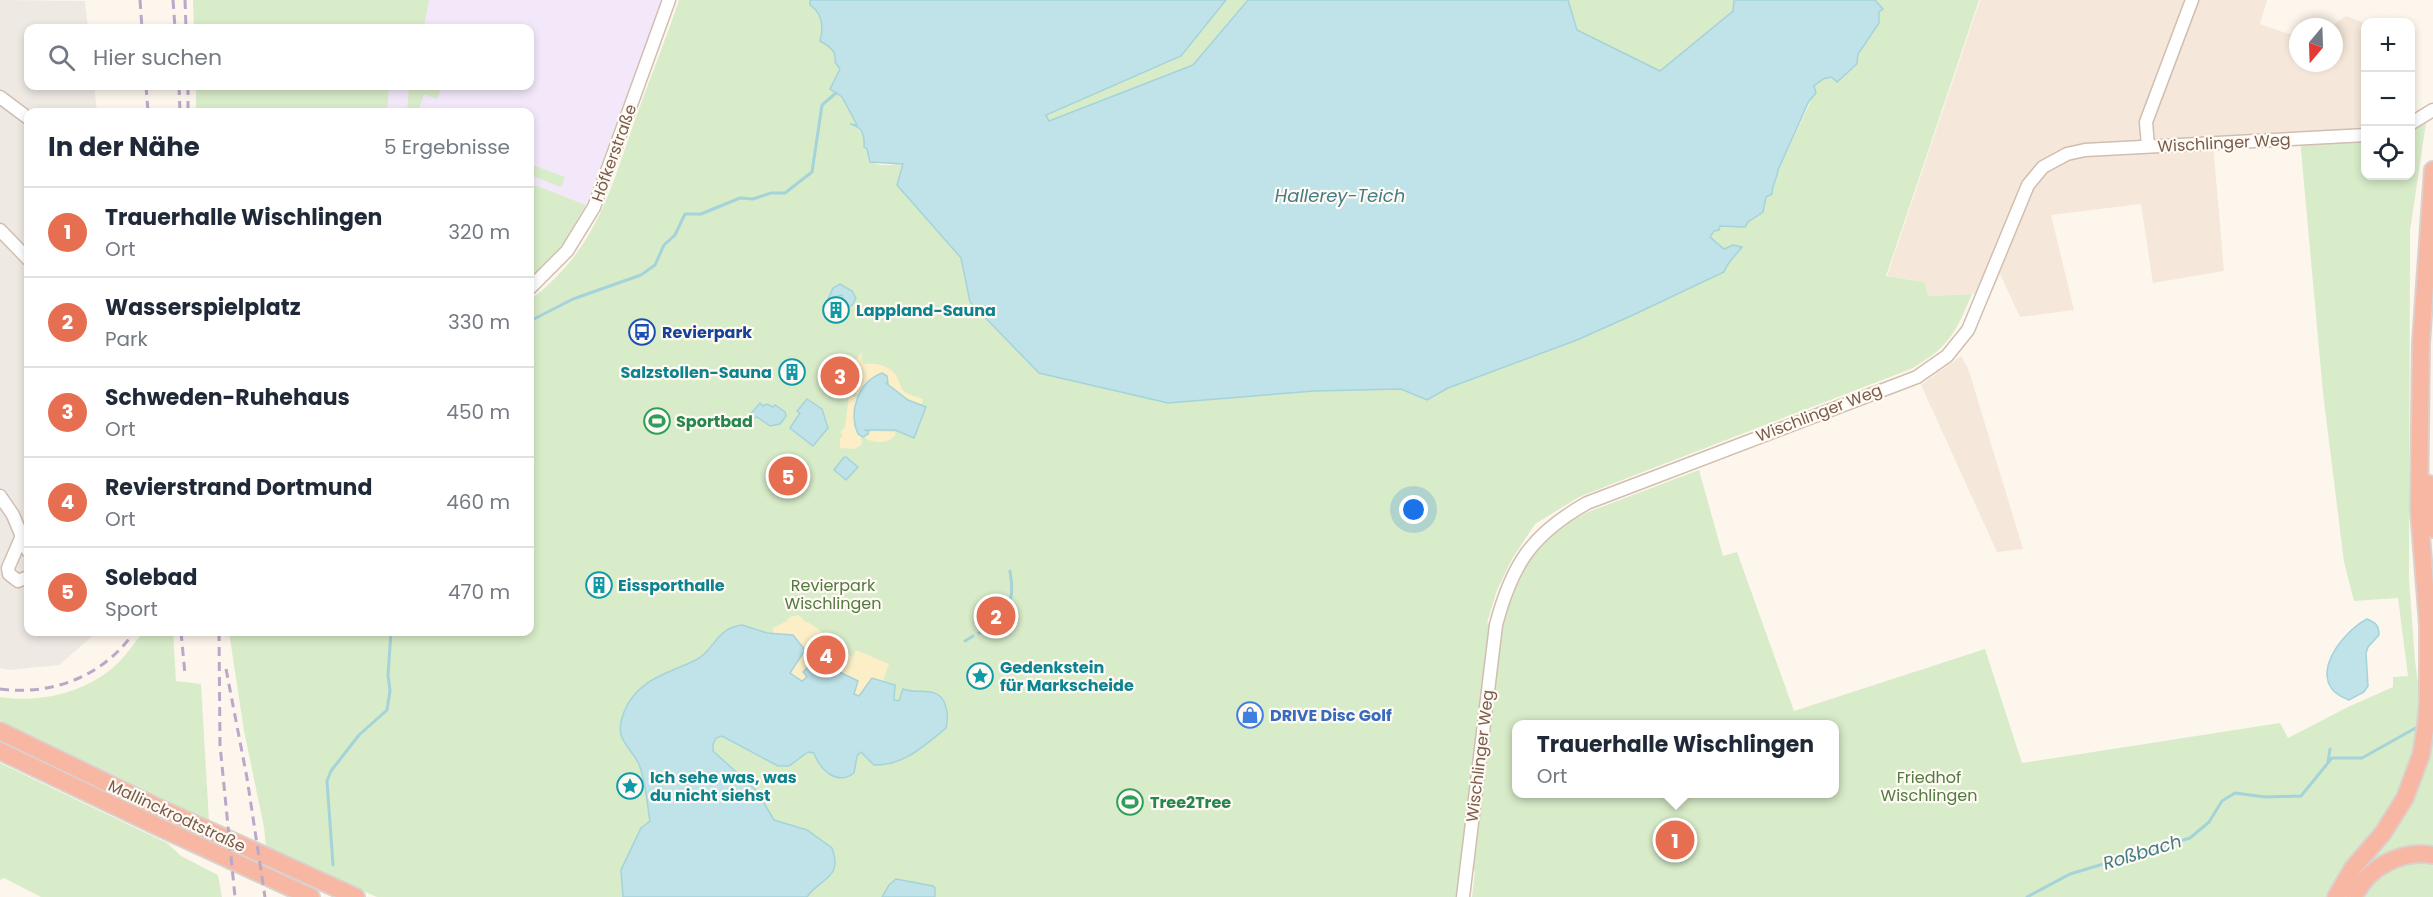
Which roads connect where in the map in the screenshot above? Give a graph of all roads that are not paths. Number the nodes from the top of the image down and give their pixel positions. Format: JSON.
{"nodes":[{"id":1,"x":669,"y":0,"type":"edge"},
{"id":2,"x":2192,"y":0,"type":"edge"},
{"id":3,"x":0,"y":97,"type":"edge"},
{"id":4,"x":2433,"y":110,"type":"edge"},
{"id":5,"x":24,"y":115,"type":"edge"},
{"id":6,"x":2415,"y":121,"type":"edge"},
{"id":7,"x":2361,"y":135,"type":"edge"},
{"id":8,"x":2148,"y":146,"type":"junction"},
{"id":9,"x":2433,"y":170,"type":"edge"},
{"id":10,"x":0,"y":230,"type":"edge"},
{"id":11,"x":24,"y":254,"type":"edge"},
{"id":12,"x":534,"y":284,"type":"edge"},
{"id":13,"x":2421,"y":403,"type":"junction"},
{"id":14,"x":0,"y":496,"type":"edge"},
{"id":15,"x":2433,"y":529,"type":"edge"},
{"id":16,"x":22,"y":536,"type":"junction"},
{"id":17,"x":24,"y":541,"type":"edge"},
{"id":18,"x":24,"y":579,"type":"edge"},
{"id":19,"x":2428,"y":624,"type":"junction"},
{"id":20,"x":2433,"y":652,"type":"edge"},
{"id":21,"x":0,"y":731,"type":"edge"},
{"id":22,"x":0,"y":751,"type":"edge"},
{"id":23,"x":2433,"y":855,"type":"edge"},
{"id":24,"x":311,"y":897,"type":"edge"},
{"id":25,"x":356,"y":897,"type":"edge"},
{"id":26,"x":1463,"y":897,"type":"edge"},
{"id":27,"x":2336,"y":897,"type":"edge"},
{"id":28,"x":2354,"y":897,"type":"edge"}],
"edges":[{"from":1,"to":12,"type":"street","name":"Höfkerstraße"},
{"from":2,"to":8,"type":"street"},
{"from":3,"to":5,"type":"street"},
{"from":4,"to":6,"type":"street"},
{"from":7,"to":8,"type":"street","name":"Wischlinger Weg"},
{"from":8,"to":26,"type":"street","name":"Wischlinger Weg"},
{"from":9,"to":13,"type":"highway"},
{"from":10,"to":11,"type":"street"},
{"from":13,"to":15,"type":"highway"},
{"from":13,"to":19,"type":"highway"},
{"from":14,"to":16,"type":"street"},
{"from":16,"to":17,"type":"street"},
{"from":16,"to":18,"type":"street"},
{"from":19,"to":20,"type":"highway"},
{"from":19,"to":27,"type":"highway"},
{"from":21,"to":25,"type":"highway","name":"Mallinckrodtstraße"},
{"from":22,"to":24,"type":"highway","name":"Mallinckrodtstraße"},
{"from":23,"to":28,"type":"highway"}]}
